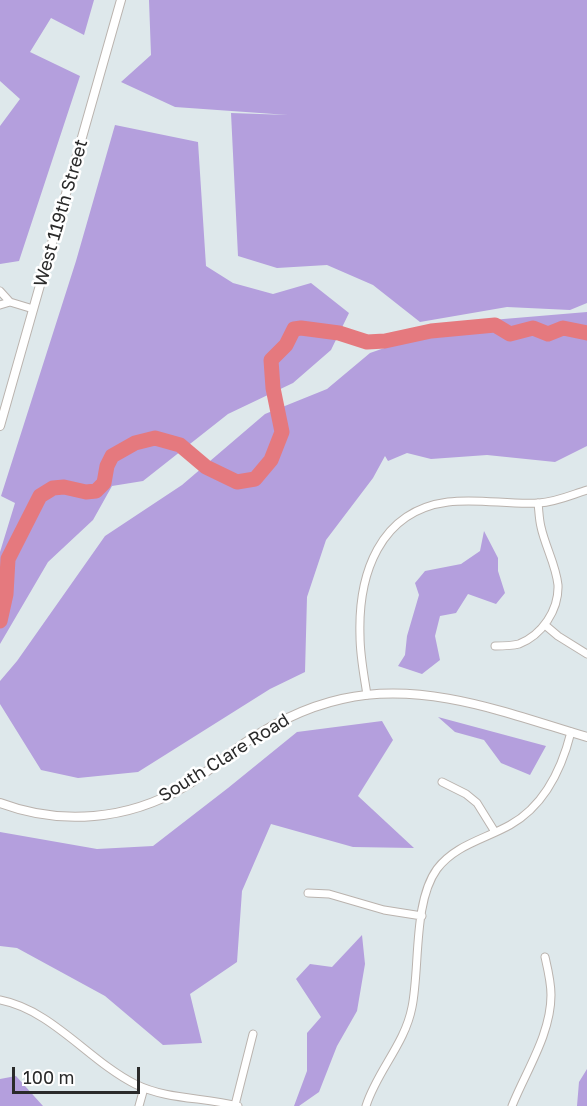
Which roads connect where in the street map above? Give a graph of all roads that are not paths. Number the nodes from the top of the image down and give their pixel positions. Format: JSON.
{"nodes":[{"id":1,"x":121,"y":0,"type":"edge"},
{"id":2,"x":0,"y":291,"type":"edge"},
{"id":3,"x":10,"y":302,"type":"junction"},
{"id":4,"x":0,"y":305,"type":"edge"},
{"id":5,"x":33,"y":309,"type":"junction"},
{"id":6,"x":0,"y":426,"type":"edge"},
{"id":7,"x":587,"y":490,"type":"edge"},
{"id":8,"x":538,"y":503,"type":"junction"},
{"id":9,"x":545,"y":625,"type":"junction"},
{"id":10,"x":495,"y":646,"type":"dead end"},
{"id":11,"x":587,"y":654,"type":"edge"},
{"id":12,"x":367,"y":695,"type":"junction"},
{"id":13,"x":571,"y":732,"type":"junction"},
{"id":14,"x":587,"y":737,"type":"edge"},
{"id":15,"x":442,"y":783,"type":"dead end"},
{"id":16,"x":0,"y":803,"type":"edge"},
{"id":17,"x":495,"y":832,"type":"junction"},
{"id":18,"x":308,"y":893,"type":"dead end"},
{"id":19,"x":422,"y":916,"type":"junction"},
{"id":20,"x":545,"y":957,"type":"dead end"},
{"id":21,"x":0,"y":1000,"type":"edge"},
{"id":22,"x":253,"y":1034,"type":"dead end"},
{"id":23,"x":144,"y":1088,"type":"junction"},
{"id":24,"x":139,"y":1106,"type":"edge"},
{"id":25,"x":237,"y":1106,"type":"edge"},
{"id":26,"x":366,"y":1106,"type":"edge"},
{"id":27,"x":512,"y":1106,"type":"edge"}],
"edges":[{"from":1,"to":5,"type":"street","name":"West 119th Street"},
{"from":2,"to":3,"type":"street"},
{"from":3,"to":4,"type":"street"},
{"from":3,"to":5,"type":"street"},
{"from":5,"to":6,"type":"street","name":"West 119th Street"},
{"from":7,"to":8,"type":"street"},
{"from":8,"to":9,"type":"street"},
{"from":8,"to":12,"type":"street"},
{"from":9,"to":10,"type":"street"},
{"from":9,"to":11,"type":"street"},
{"from":12,"to":13,"type":"street","name":"South Clare Road"},
{"from":12,"to":16,"type":"street","name":"South Clare Road"},
{"from":13,"to":14,"type":"street","name":"South Clare Road"},
{"from":13,"to":17,"type":"street"},
{"from":15,"to":17,"type":"street"},
{"from":17,"to":19,"type":"street"},
{"from":18,"to":19,"type":"street"},
{"from":19,"to":26,"type":"street"},
{"from":20,"to":27,"type":"street"},
{"from":21,"to":23,"type":"street"},
{"from":22,"to":25,"type":"street"},
{"from":23,"to":24,"type":"street"},
{"from":23,"to":25,"type":"street"}]}
